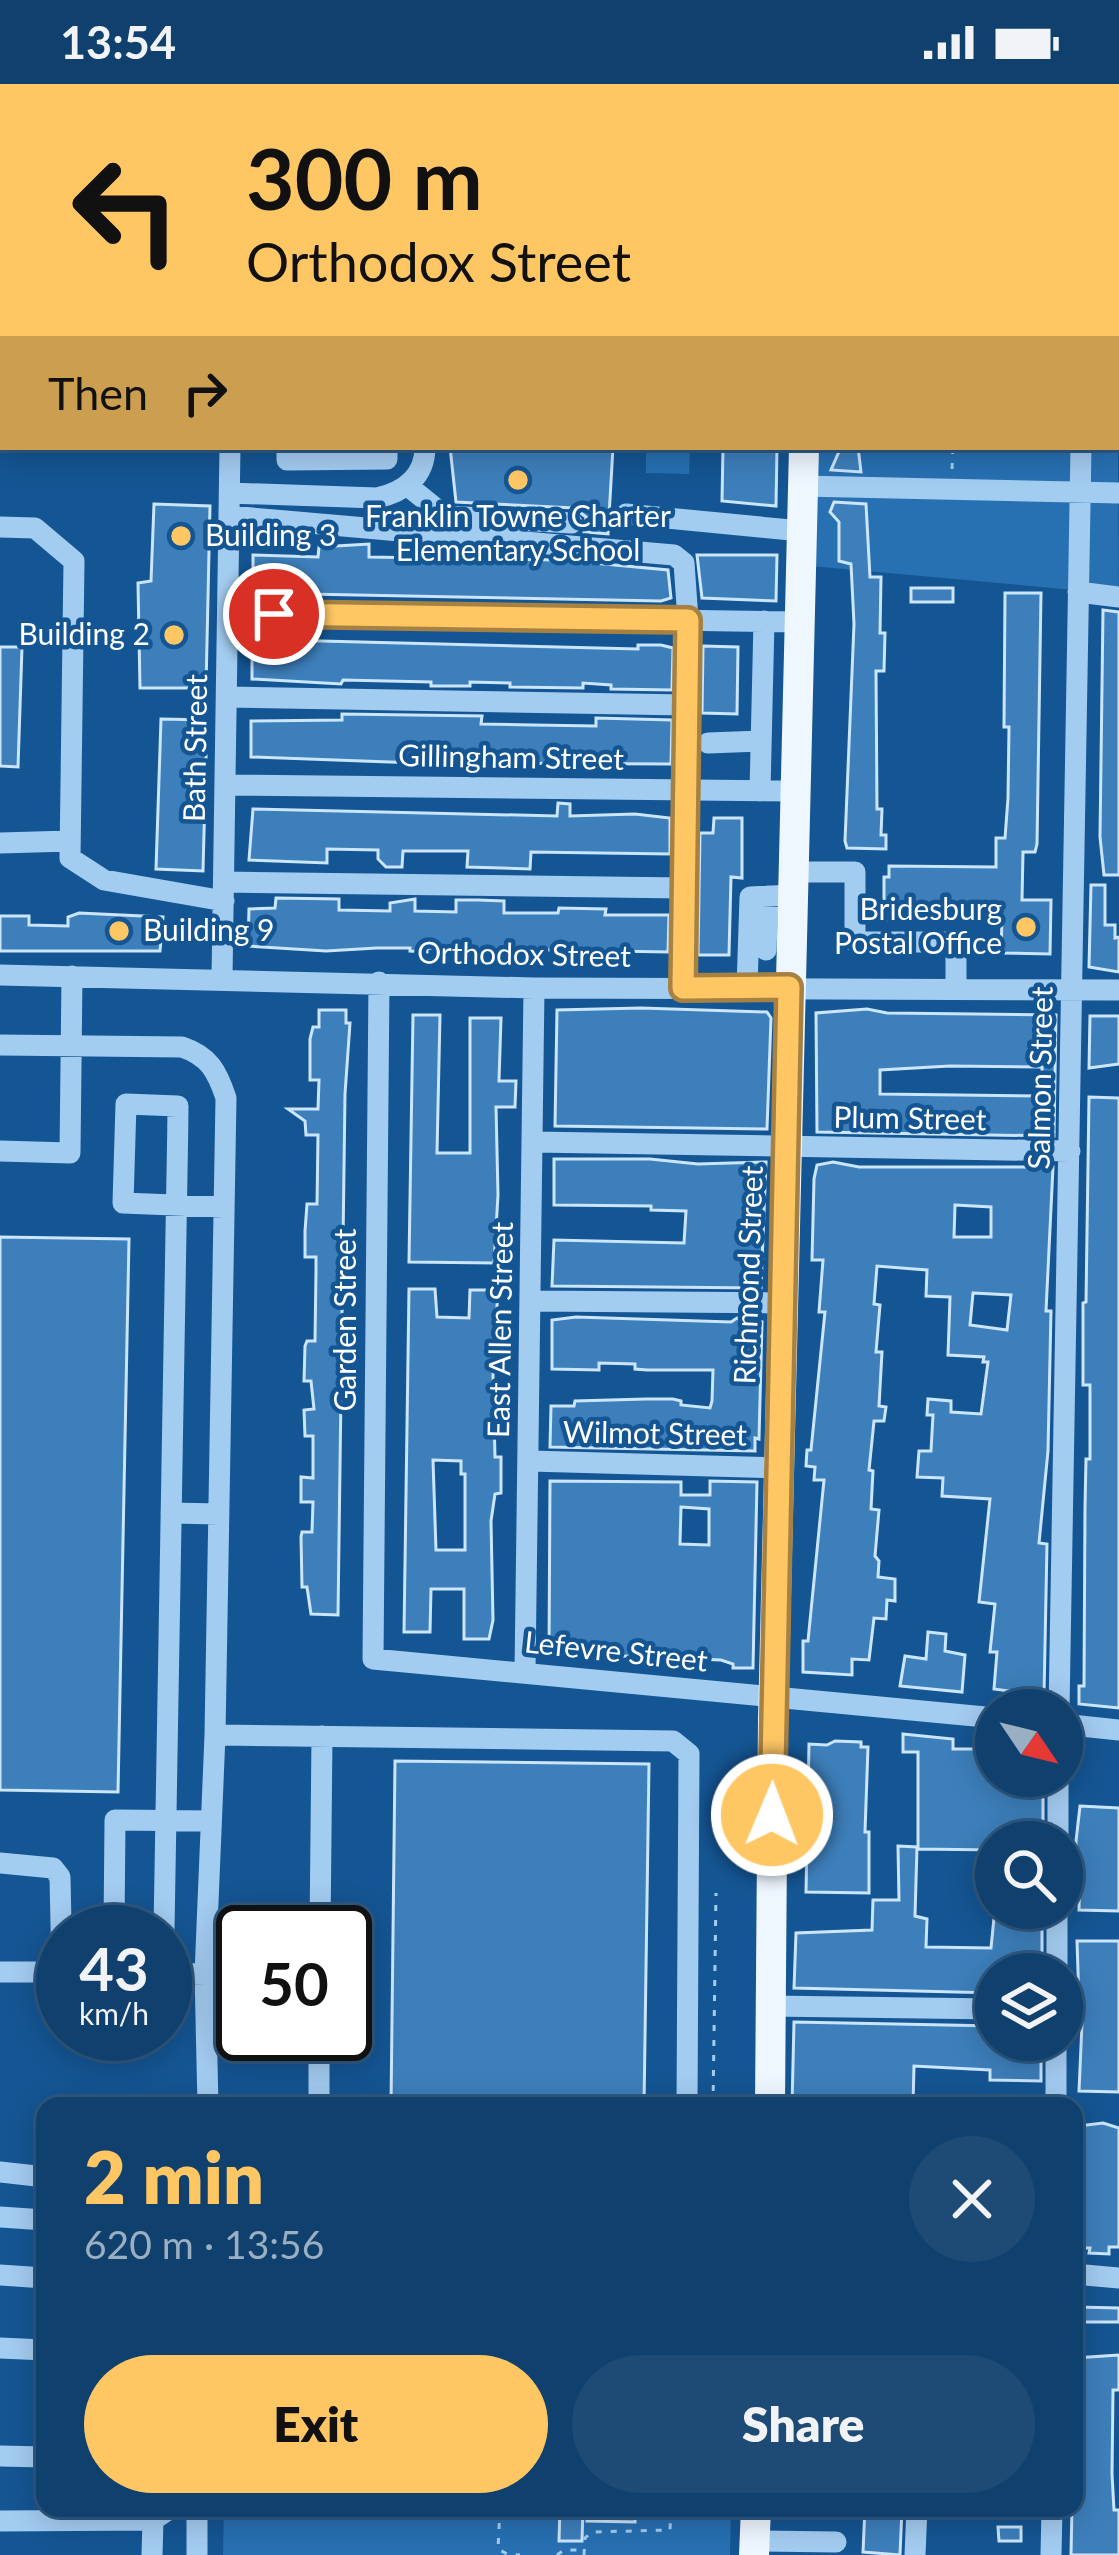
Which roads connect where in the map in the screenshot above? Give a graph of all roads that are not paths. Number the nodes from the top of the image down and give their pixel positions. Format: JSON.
{"nodes":[{"id":1,"x":230,"y":450,"type":"edge"},
{"id":2,"x":287,"y":450,"type":"edge"},
{"id":3,"x":386,"y":450,"type":"edge"},
{"id":4,"x":424,"y":450,"type":"edge"},
{"id":5,"x":804,"y":450,"type":"edge"},
{"id":6,"x":1081,"y":450,"type":"edge"},
{"id":7,"x":336,"y":453,"type":"edge"},
{"id":8,"x":407,"y":486,"type":"junction"},
{"id":9,"x":802,"y":486,"type":"junction"},
{"id":10,"x":1080,"y":493,"type":"junction"},
{"id":11,"x":1119,"y":493,"type":"edge"},
{"id":12,"x":230,"y":504,"type":"junction"},
{"id":13,"x":626,"y":514,"type":"dead end"},
{"id":14,"x":572,"y":523,"type":"dead end"},
{"id":15,"x":0,"y":527,"type":"edge"},
{"id":16,"x":801,"y":531,"type":"junction"},
{"id":17,"x":1078,"y":592,"type":"junction"},
{"id":18,"x":1119,"y":597,"type":"edge"},
{"id":19,"x":229,"y":613,"type":"junction"},
{"id":20,"x":688,"y":620,"type":"junction"},
{"id":21,"x":764,"y":621,"type":"junction"},
{"id":22,"x":798,"y":622,"type":"junction"},
{"id":23,"x":227,"y":698,"type":"junction"},
{"id":24,"x":687,"y":705,"type":"junction"},
{"id":25,"x":761,"y":740,"type":"junction"},
{"id":26,"x":708,"y":742,"type":"dead end"},
{"id":27,"x":226,"y":785,"type":"junction"},
{"id":28,"x":686,"y":790,"type":"junction"},
{"id":29,"x":760,"y":791,"type":"junction"},
{"id":30,"x":796,"y":791,"type":"junction"},
{"id":31,"x":70,"y":841,"type":"junction"},
{"id":32,"x":0,"y":843,"type":"edge"},
{"id":33,"x":684,"y":888,"type":"junction"},
{"id":34,"x":784,"y":888,"type":"junction"},
{"id":35,"x":224,"y":891,"type":"junction"},
{"id":36,"x":768,"y":950,"type":"junction"},
{"id":37,"x":0,"y":975,"type":"edge"},
{"id":38,"x":72,"y":976,"type":"junction"},
{"id":39,"x":222,"y":977,"type":"junction"},
{"id":40,"x":379,"y":982,"type":"junction"},
{"id":41,"x":747,"y":987,"type":"junction"},
{"id":42,"x":789,"y":987,"type":"junction"},
{"id":43,"x":534,"y":988,"type":"junction"},
{"id":44,"x":683,"y":988,"type":"junction"},
{"id":45,"x":956,"y":988,"type":"junction"},
{"id":46,"x":1072,"y":988,"type":"junction"},
{"id":47,"x":1119,"y":990,"type":"edge"},
{"id":48,"x":0,"y":1045,"type":"edge"},
{"id":49,"x":73,"y":1046,"type":"junction"},
{"id":50,"x":534,"y":1142,"type":"junction"},
{"id":51,"x":788,"y":1148,"type":"junction"},
{"id":52,"x":1070,"y":1150,"type":"junction"},
{"id":53,"x":0,"y":1151,"type":"edge"},
{"id":54,"x":177,"y":1205,"type":"junction"},
{"id":55,"x":224,"y":1207,"type":"junction"},
{"id":56,"x":532,"y":1301,"type":"junction"},
{"id":57,"x":785,"y":1303,"type":"junction"},
{"id":58,"x":530,"y":1461,"type":"junction"},
{"id":59,"x":779,"y":1468,"type":"junction"},
{"id":60,"x":171,"y":1513,"type":"junction"},
{"id":61,"x":219,"y":1514,"type":"junction"},
{"id":62,"x":373,"y":1660,"type":"joint"},
{"id":63,"x":525,"y":1672,"type":"junction"},
{"id":64,"x":1059,"y":1689,"type":"edge"},
{"id":65,"x":774,"y":1698,"type":"junction"},
{"id":66,"x":975,"y":1716,"type":"edge"},
{"id":67,"x":1083,"y":1726,"type":"edge"},
{"id":68,"x":1119,"y":1730,"type":"edge"},
{"id":69,"x":215,"y":1736,"type":"junction"},
{"id":70,"x":322,"y":1736,"type":"junction"},
{"id":71,"x":166,"y":1820,"type":"junction"},
{"id":72,"x":212,"y":1822,"type":"junction"},
{"id":73,"x":0,"y":1863,"type":"edge"},
{"id":74,"x":61,"y":1905,"type":"edge"},
{"id":75,"x":320,"y":1905,"type":"edge"},
{"id":76,"x":0,"y":1972,"type":"edge"},
{"id":77,"x":36,"y":1972,"type":"edge"},
{"id":78,"x":192,"y":1974,"type":"edge"},
{"id":79,"x":205,"y":1974,"type":"junction"},
{"id":80,"x":770,"y":2006,"type":"junction"},
{"id":81,"x":975,"y":2009,"type":"edge"},
{"id":82,"x":319,"y":2061,"type":"edge"},
{"id":83,"x":1056,"y":2061,"type":"edge"},
{"id":84,"x":208,"y":2097,"type":"edge"},
{"id":85,"x":319,"y":2097,"type":"edge"},
{"id":86,"x":687,"y":2097,"type":"edge"},
{"id":87,"x":770,"y":2097,"type":"edge"},
{"id":88,"x":1056,"y":2097,"type":"edge"},
{"id":89,"x":0,"y":2172,"type":"edge"},
{"id":90,"x":36,"y":2176,"type":"edge"},
{"id":91,"x":0,"y":2217,"type":"edge"},
{"id":92,"x":36,"y":2219,"type":"edge"},
{"id":93,"x":0,"y":2275,"type":"edge"},
{"id":94,"x":1083,"y":2275,"type":"edge"},
{"id":95,"x":36,"y":2277,"type":"edge"},
{"id":96,"x":1119,"y":2278,"type":"edge"},
{"id":97,"x":0,"y":2348,"type":"edge"},
{"id":98,"x":36,"y":2350,"type":"edge"},
{"id":99,"x":0,"y":2456,"type":"edge"},
{"id":100,"x":36,"y":2457,"type":"edge"},
{"id":101,"x":93,"y":2517,"type":"edge"},
{"id":102,"x":161,"y":2517,"type":"edge"},
{"id":103,"x":197,"y":2517,"type":"edge"},
{"id":104,"x":756,"y":2517,"type":"edge"},
{"id":105,"x":917,"y":2517,"type":"edge"},
{"id":106,"x":1052,"y":2517,"type":"edge"},
{"id":107,"x":0,"y":2521,"type":"edge"},
{"id":108,"x":836,"y":2542,"type":"dead end"},
{"id":109,"x":754,"y":2548,"type":"edge"},
{"id":110,"x":152,"y":2555,"type":"edge"},
{"id":111,"x":197,"y":2555,"type":"edge"},
{"id":112,"x":915,"y":2555,"type":"edge"},
{"id":113,"x":1051,"y":2555,"type":"edge"}],
"edges":[{"from":1,"to":12,"type":"street","name":"Bath Street"},
{"from":2,"to":7,"type":"street"},
{"from":3,"to":7,"type":"street"},
{"from":4,"to":8,"type":"street"},
{"from":5,"to":9,"type":"main road","name":"Richmond Street"},
{"from":6,"to":10,"type":"street","name":"Salmon Street"},
{"from":8,"to":12,"type":"street"},
{"from":8,"to":14,"type":"street"},
{"from":9,"to":10,"type":"street"},
{"from":9,"to":16,"type":"main road","name":"Richmond Street"},
{"from":10,"to":11,"type":"street"},
{"from":10,"to":17,"type":"street","name":"Salmon Street"},
{"from":12,"to":19,"type":"street","name":"Bath Street"},
{"from":12,"to":20,"type":"street"},
{"from":13,"to":16,"type":"street"},
{"from":15,"to":31,"type":"street"},
{"from":16,"to":22,"type":"main road","name":"Richmond Street"},
{"from":17,"to":18,"type":"street"},
{"from":17,"to":46,"type":"street","name":"Salmon Street"},
{"from":19,"to":20,"type":"street"},
{"from":19,"to":23,"type":"street","name":"Bath Street"},
{"from":20,"to":21,"type":"street"},
{"from":20,"to":24,"type":"street"},
{"from":21,"to":22,"type":"street"},
{"from":21,"to":25,"type":"street"},
{"from":22,"to":30,"type":"main road","name":"Richmond Street"},
{"from":23,"to":24,"type":"street"},
{"from":23,"to":27,"type":"street","name":"Bath Street"},
{"from":24,"to":28,"type":"street"},
{"from":25,"to":26,"type":"street"},
{"from":25,"to":29,"type":"street"},
{"from":27,"to":28,"type":"street","name":"Gillingham Street"},
{"from":27,"to":35,"type":"street","name":"Bath Street"},
{"from":28,"to":29,"type":"street","name":"Gillingham Street"},
{"from":28,"to":33,"type":"street"},
{"from":29,"to":30,"type":"street","name":"Gillingham Street"},
{"from":30,"to":34,"type":"main road","name":"Richmond Street"},
{"from":31,"to":32,"type":"street"},
{"from":31,"to":35,"type":"street"},
{"from":33,"to":35,"type":"street"},
{"from":33,"to":44,"type":"street"},
{"from":34,"to":36,"type":"main road","name":"Richmond Street"},
{"from":34,"to":36,"type":"street"},
{"from":34,"to":45,"type":"street"},
{"from":35,"to":39,"type":"street","name":"Bath Street"},
{"from":36,"to":41,"type":"street"},
{"from":36,"to":42,"type":"main road","name":"Richmond Street"},
{"from":37,"to":38,"type":"street","name":"Orthodox Street"},
{"from":38,"to":39,"type":"street","name":"Orthodox Street"},
{"from":38,"to":49,"type":"street"},
{"from":39,"to":40,"type":"street","name":"Orthodox Street"},
{"from":40,"to":43,"type":"street","name":"Orthodox Street"},
{"from":40,"to":62,"type":"street","name":"Garden Street"},
{"from":41,"to":42,"type":"street","name":"Orthodox Street"},
{"from":41,"to":44,"type":"street","name":"Orthodox Street"},
{"from":42,"to":45,"type":"street","name":"Orthodox Street"},
{"from":42,"to":51,"type":"main road","name":"Richmond Street"},
{"from":43,"to":44,"type":"street","name":"Orthodox Street"},
{"from":43,"to":50,"type":"street","name":"East Allen Street"},
{"from":45,"to":46,"type":"street","name":"Orthodox Street"},
{"from":46,"to":47,"type":"street","name":"Orthodox Street"},
{"from":46,"to":52,"type":"street","name":"Salmon Street"},
{"from":48,"to":49,"type":"street"},
{"from":49,"to":53,"type":"street"},
{"from":49,"to":55,"type":"street"},
{"from":50,"to":51,"type":"street","name":"Plum Street"},
{"from":50,"to":56,"type":"street","name":"East Allen Street"},
{"from":51,"to":52,"type":"street","name":"Plum Street"},
{"from":51,"to":57,"type":"main road","name":"Richmond Street"},
{"from":52,"to":64,"type":"street","name":"Salmon Street"},
{"from":54,"to":54,"type":"street"},
{"from":54,"to":55,"type":"street"},
{"from":54,"to":60,"type":"street"},
{"from":55,"to":61,"type":"street"},
{"from":56,"to":57,"type":"street"},
{"from":56,"to":58,"type":"street","name":"East Allen Street"},
{"from":57,"to":59,"type":"main road","name":"Richmond Street"},
{"from":58,"to":59,"type":"street","name":"Wilmot Street"},
{"from":58,"to":63,"type":"street","name":"East Allen Street"},
{"from":59,"to":65,"type":"main road","name":"Richmond Street"},
{"from":60,"to":61,"type":"street"},
{"from":60,"to":71,"type":"street"},
{"from":61,"to":69,"type":"street"},
{"from":62,"to":63,"type":"street","name":"Lefevre Street"},
{"from":63,"to":65,"type":"street","name":"Lefevre Street"},
{"from":65,"to":66,"type":"street","name":"Lefevre Street"},
{"from":65,"to":80,"type":"main road","name":"Richmond Street"},
{"from":67,"to":68,"type":"street"},
{"from":69,"to":70,"type":"street"},
{"from":69,"to":72,"type":"street"},
{"from":70,"to":75,"type":"street"},
{"from":70,"to":86,"type":"street"},
{"from":71,"to":71,"type":"street"},
{"from":71,"to":72,"type":"street"},
{"from":72,"to":79,"type":"street"},
{"from":73,"to":74,"type":"street"},
{"from":76,"to":77,"type":"street"},
{"from":78,"to":79,"type":"street"},
{"from":79,"to":84,"type":"street"},
{"from":80,"to":81,"type":"street"},
{"from":80,"to":87,"type":"main road","name":"Richmond Street"},
{"from":82,"to":85,"type":"street"},
{"from":83,"to":88,"type":"street"},
{"from":89,"to":90,"type":"street"},
{"from":91,"to":92,"type":"street"},
{"from":93,"to":95,"type":"street"},
{"from":94,"to":96,"type":"street"},
{"from":97,"to":98,"type":"street"},
{"from":99,"to":100,"type":"street"},
{"from":101,"to":107,"type":"street"},
{"from":102,"to":110,"type":"street"},
{"from":103,"to":111,"type":"street"},
{"from":104,"to":109,"type":"main road"},
{"from":105,"to":112,"type":"street"},
{"from":106,"to":113,"type":"street"},
{"from":108,"to":109,"type":"street"}]}
